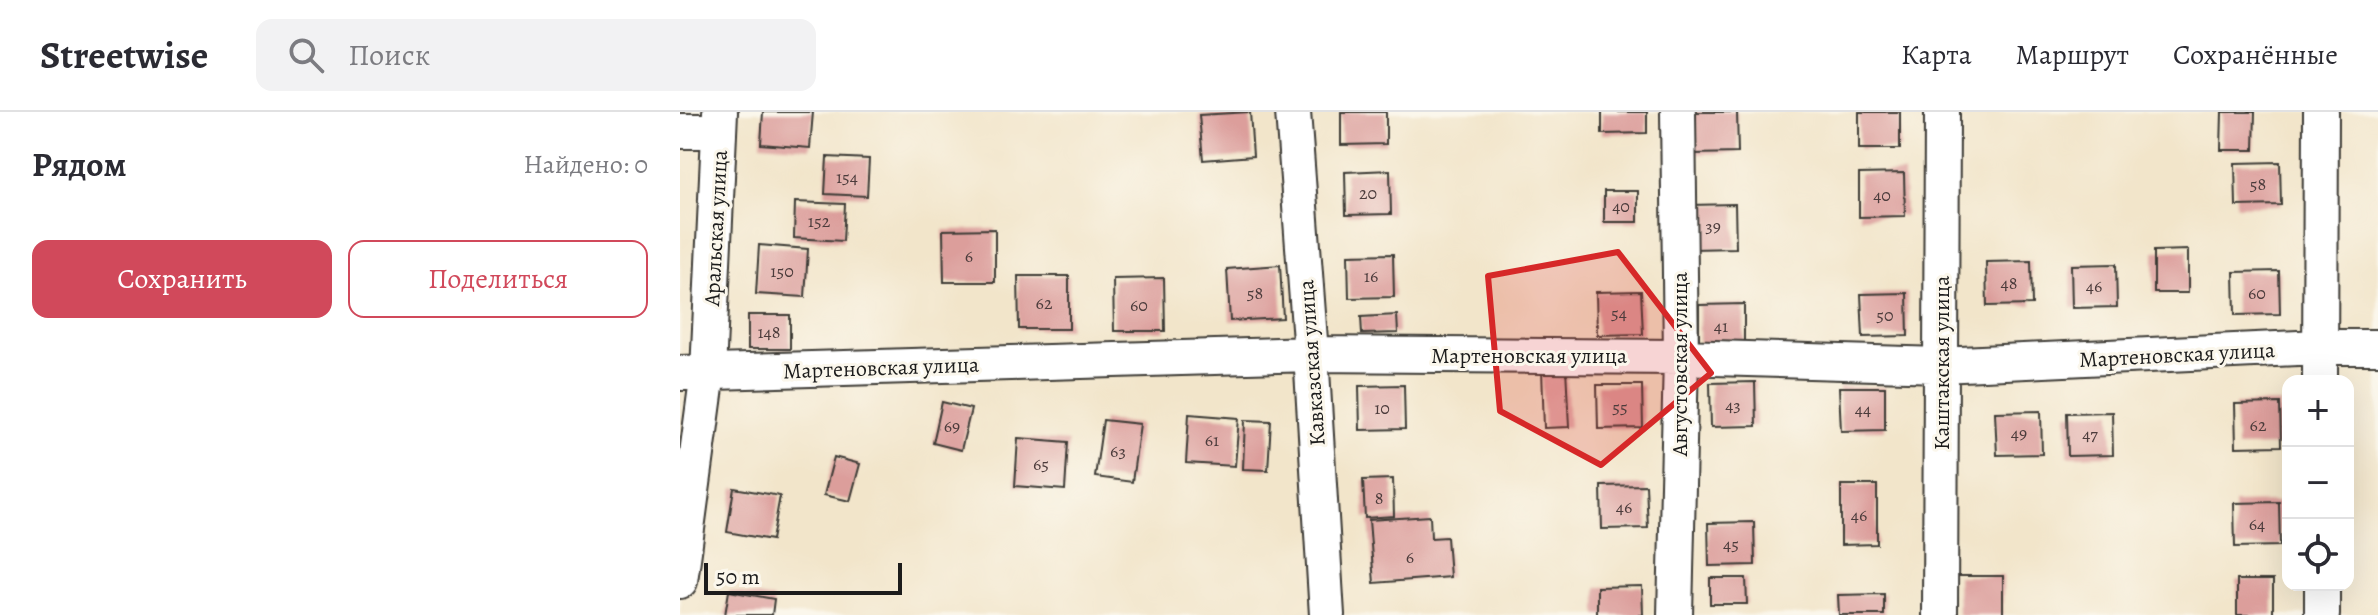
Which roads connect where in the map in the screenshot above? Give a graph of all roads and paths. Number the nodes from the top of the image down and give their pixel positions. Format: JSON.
{"nodes":[{"id":1,"x":1293,"y":112,"type":"edge"},
{"id":2,"x":1678,"y":112,"type":"edge"},
{"id":3,"x":1942,"y":112,"type":"edge"},
{"id":4,"x":2321,"y":112,"type":"edge"},
{"id":5,"x":720,"y":122,"type":"edge"},
{"id":6,"x":680,"y":131,"type":"edge"},
{"id":7,"x":2319,"y":347,"type":"junction"},
{"id":8,"x":2378,"y":347,"type":"edge"},
{"id":9,"x":1311,"y":354,"type":"junction"},
{"id":10,"x":1681,"y":357,"type":"junction"},
{"id":11,"x":1940,"y":365,"type":"junction"},
{"id":12,"x":694,"y":373,"type":"edge"},
{"id":13,"x":2320,"y":375,"type":"edge"},
{"id":14,"x":680,"y":581,"type":"edge"},
{"id":15,"x":2322,"y":591,"type":"edge"},
{"id":16,"x":1327,"y":615,"type":"edge"},
{"id":17,"x":1675,"y":615,"type":"edge"},
{"id":18,"x":1940,"y":615,"type":"edge"},
{"id":19,"x":2322,"y":615,"type":"edge"}],
"edges":[{"from":1,"to":9,"type":"street","name":"Кавказская улица"},
{"from":2,"to":10,"type":"street","name":"Августовская улица"},
{"from":3,"to":11,"type":"street","name":"Каштакская улица"},
{"from":4,"to":7,"type":"street"},
{"from":5,"to":6,"type":"street"},
{"from":5,"to":12,"type":"street","name":"Аральская улица"},
{"from":7,"to":8,"type":"street","name":"Мартеновская улица"},
{"from":7,"to":11,"type":"street","name":"Мартеновская улица"},
{"from":7,"to":13,"type":"street"},
{"from":9,"to":10,"type":"street","name":"Мартеновская улица"},
{"from":9,"to":12,"type":"street","name":"Мартеновская улица"},
{"from":9,"to":16,"type":"street","name":"Кавказская улица"},
{"from":10,"to":11,"type":"street","name":"Мартеновская улица"},
{"from":10,"to":17,"type":"street","name":"Августовская улица"},
{"from":11,"to":18,"type":"street","name":"Каштакская улица"},
{"from":12,"to":14,"type":"street","name":"Аральская улица"},
{"from":15,"to":19,"type":"street"}]}
